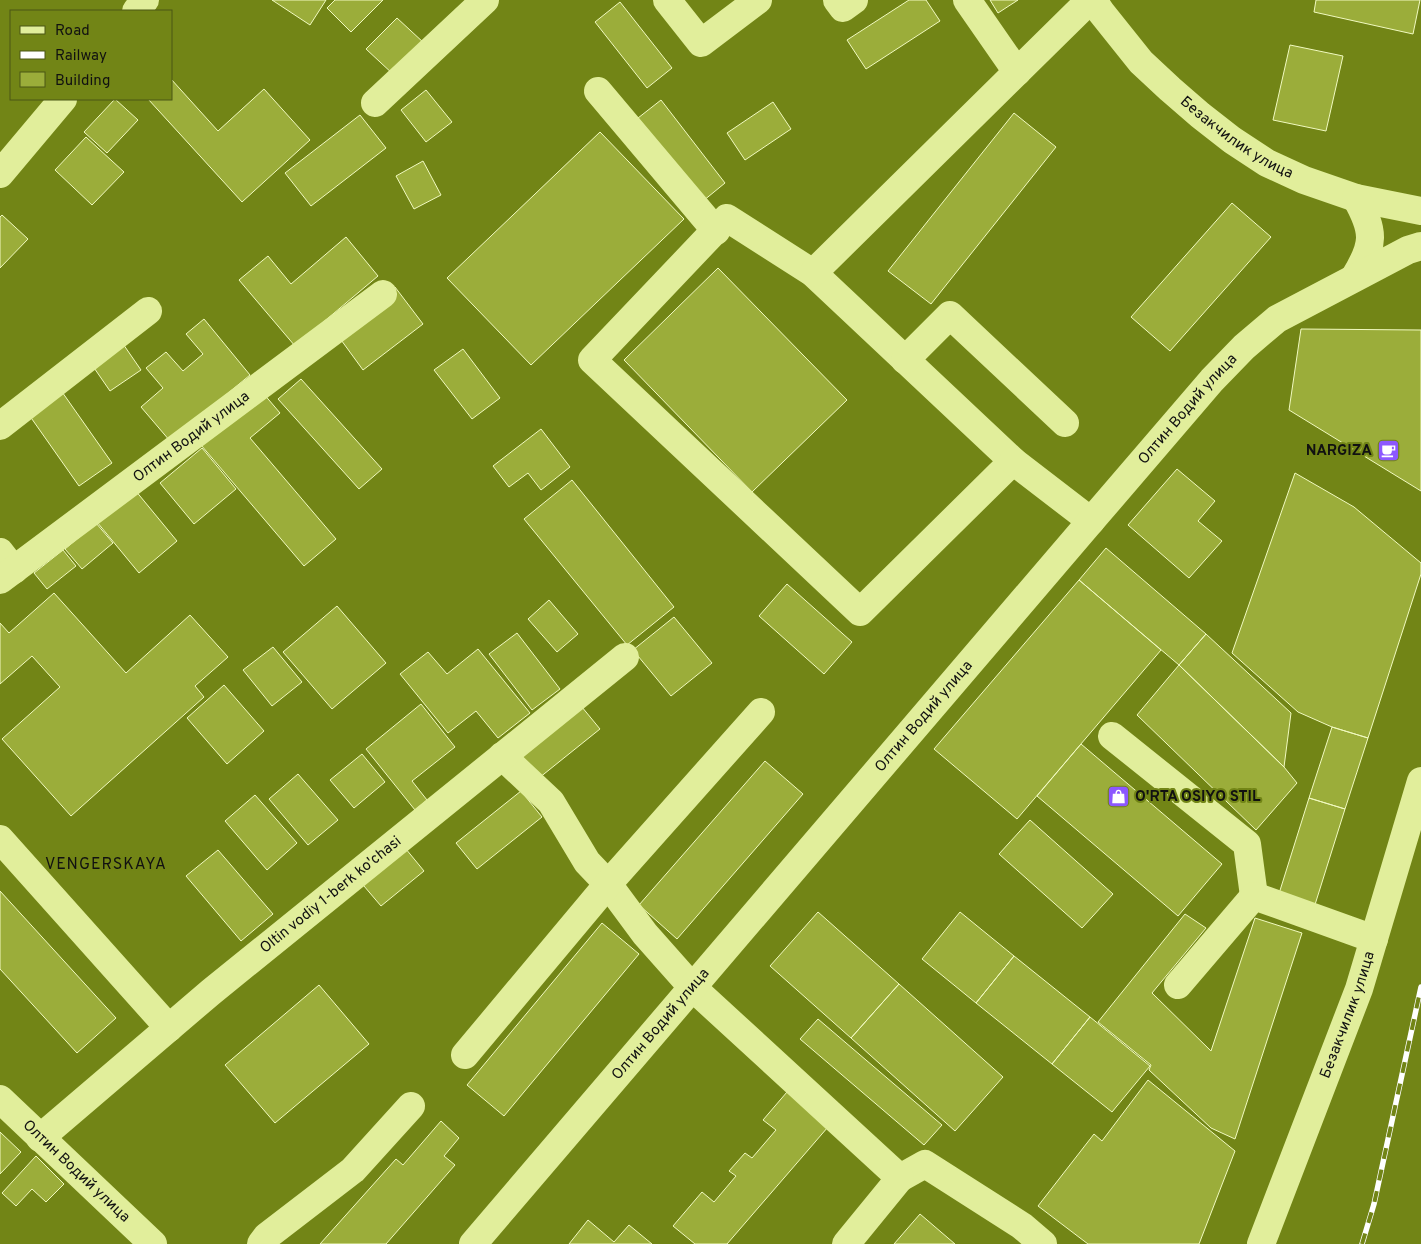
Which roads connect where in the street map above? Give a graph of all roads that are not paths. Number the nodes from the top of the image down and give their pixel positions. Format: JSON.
{"nodes":[{"id":1,"x":145,"y":0,"type":"edge"},
{"id":2,"x":485,"y":0,"type":"edge"},
{"id":3,"x":667,"y":0,"type":"edge"},
{"id":4,"x":758,"y":0,"type":"edge"},
{"id":5,"x":837,"y":0,"type":"edge"},
{"id":6,"x":854,"y":0,"type":"edge"},
{"id":7,"x":967,"y":0,"type":"edge"},
{"id":8,"x":1090,"y":0,"type":"edge"},
{"id":9,"x":1093,"y":0,"type":"edge"},
{"id":10,"x":137,"y":10,"type":"edge"},
{"id":11,"x":1017,"y":72,"type":"junction"},
{"id":12,"x":598,"y":91,"type":"dead end"},
{"id":13,"x":62,"y":100,"type":"edge"},
{"id":14,"x":375,"y":103,"type":"dead end"},
{"id":15,"x":0,"y":174,"type":"edge"},
{"id":16,"x":1356,"y":198,"type":"junction"},
{"id":17,"x":1421,"y":211,"type":"edge"},
{"id":18,"x":716,"y":231,"type":"junction"},
{"id":19,"x":1421,"y":246,"type":"edge"},
{"id":20,"x":813,"y":273,"type":"junction"},
{"id":21,"x":1354,"y":278,"type":"junction"},
{"id":22,"x":383,"y":294,"type":"dead end"},
{"id":23,"x":148,"y":311,"type":"dead end"},
{"id":24,"x":905,"y":360,"type":"junction"},
{"id":25,"x":1065,"y":423,"type":"dead end"},
{"id":26,"x":0,"y":426,"type":"edge"},
{"id":27,"x":1012,"y":460,"type":"junction"},
{"id":28,"x":1091,"y":521,"type":"junction"},
{"id":29,"x":5,"y":567,"type":"edge"},
{"id":30,"x":625,"y":657,"type":"dead end"},
{"id":31,"x":761,"y":712,"type":"dead end"},
{"id":32,"x":1112,"y":736,"type":"dead end"},
{"id":33,"x":502,"y":756,"type":"junction"},
{"id":34,"x":1421,"y":781,"type":"edge"},
{"id":35,"x":0,"y":839,"type":"edge"},
{"id":36,"x":608,"y":884,"type":"junction"},
{"id":37,"x":1254,"y":896,"type":"junction"},
{"id":38,"x":1374,"y":939,"type":"junction"},
{"id":39,"x":1178,"y":985,"type":"dead end"},
{"id":40,"x":692,"y":987,"type":"junction"},
{"id":41,"x":169,"y":1028,"type":"junction"},
{"id":42,"x":465,"y":1055,"type":"dead end"},
{"id":43,"x":0,"y":1099,"type":"edge"},
{"id":44,"x":411,"y":1106,"type":"dead end"},
{"id":45,"x":40,"y":1138,"type":"junction"},
{"id":46,"x":900,"y":1178,"type":"junction"},
{"id":47,"x":153,"y":1244,"type":"edge"},
{"id":48,"x":261,"y":1244,"type":"edge"},
{"id":49,"x":473,"y":1244,"type":"edge"},
{"id":50,"x":846,"y":1244,"type":"edge"},
{"id":51,"x":1043,"y":1244,"type":"edge"},
{"id":52,"x":1261,"y":1244,"type":"edge"}],
"edges":[{"from":1,"to":10,"type":"street"},
{"from":2,"to":14,"type":"street"},
{"from":3,"to":4,"type":"street"},
{"from":5,"to":6,"type":"street"},
{"from":7,"to":11,"type":"street"},
{"from":8,"to":11,"type":"street"},
{"from":9,"to":16,"type":"street","name":"Безакчилик улица"},
{"from":11,"to":20,"type":"street"},
{"from":12,"to":18,"type":"street"},
{"from":13,"to":15,"type":"street"},
{"from":16,"to":17,"type":"street","name":"Безакчилик улица"},
{"from":16,"to":21,"type":"street"},
{"from":18,"to":20,"type":"street"},
{"from":18,"to":27,"type":"street"},
{"from":19,"to":21,"type":"street","name":"Олтин Водий улица"},
{"from":20,"to":24,"type":"street"},
{"from":21,"to":28,"type":"street","name":"Олтин Водий улица"},
{"from":22,"to":29,"type":"street","name":"Олтин Водий улица"},
{"from":23,"to":26,"type":"street"},
{"from":24,"to":25,"type":"street"},
{"from":24,"to":27,"type":"street"},
{"from":27,"to":28,"type":"street"},
{"from":28,"to":40,"type":"street","name":"Олтин Водий улица"},
{"from":30,"to":33,"type":"street","name":"Oltin vodiy 1-berk ko'chasi"},
{"from":31,"to":36,"type":"street"},
{"from":32,"to":37,"type":"street"},
{"from":33,"to":36,"type":"street"},
{"from":33,"to":41,"type":"street","name":"Oltin vodiy 1-berk ko'chasi"},
{"from":34,"to":38,"type":"street","name":"Безакчилик улица"},
{"from":35,"to":41,"type":"street"},
{"from":36,"to":40,"type":"street"},
{"from":36,"to":42,"type":"street"},
{"from":37,"to":38,"type":"street"},
{"from":37,"to":39,"type":"street"},
{"from":38,"to":52,"type":"street","name":"Безакчилик улица"},
{"from":40,"to":46,"type":"street"},
{"from":40,"to":49,"type":"street","name":"Олтин Водий улица"},
{"from":41,"to":45,"type":"street","name":"Oltin vodiy 1-berk ko'chasi"},
{"from":43,"to":45,"type":"street","name":"Олтин Водий улица"},
{"from":44,"to":48,"type":"street"},
{"from":45,"to":47,"type":"street","name":"Олтин Водий улица"},
{"from":46,"to":50,"type":"street"},
{"from":46,"to":51,"type":"street"}]}
